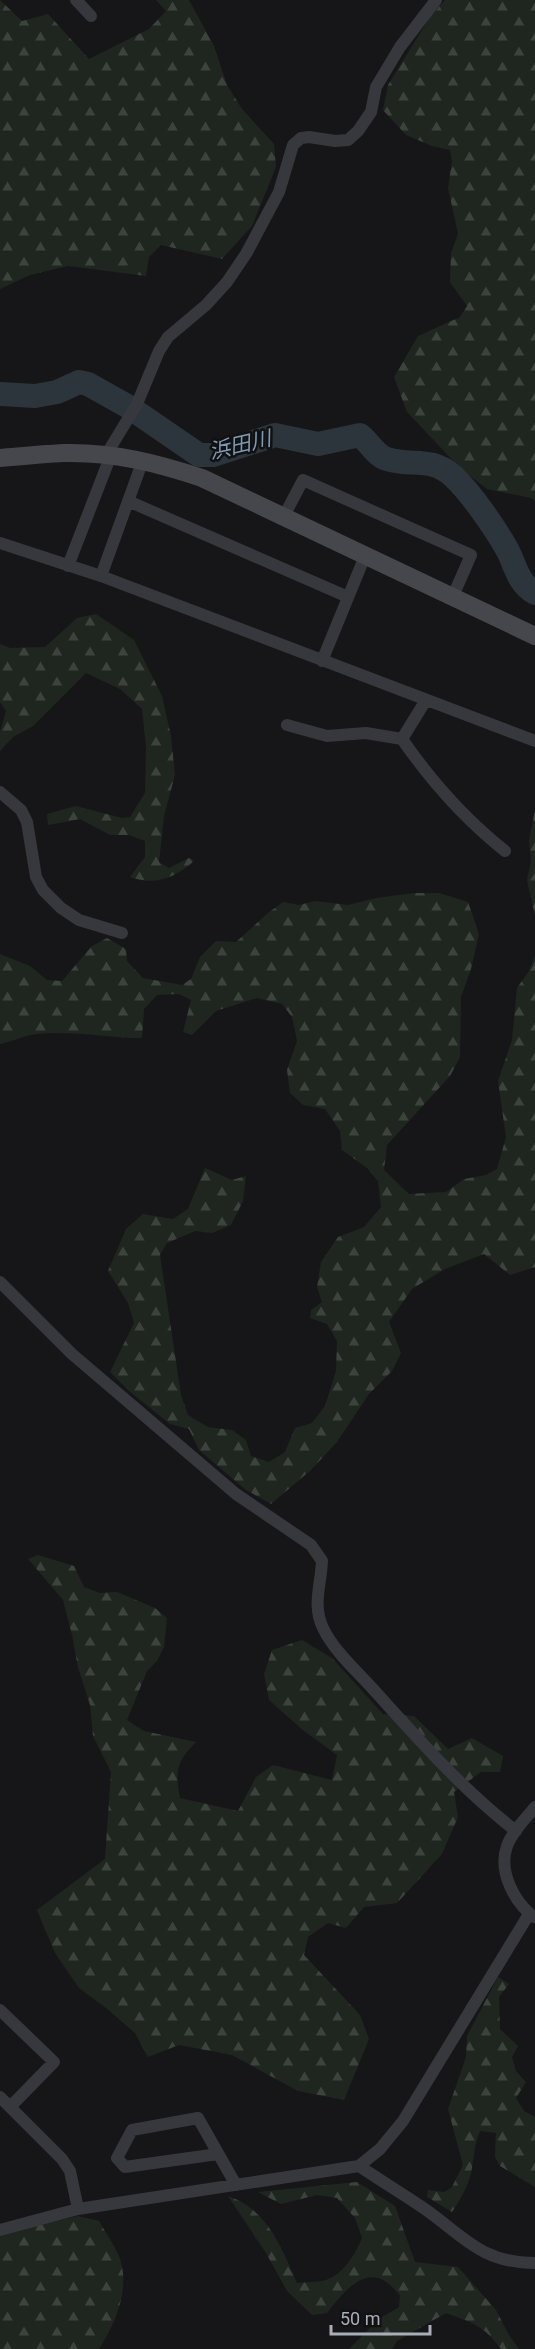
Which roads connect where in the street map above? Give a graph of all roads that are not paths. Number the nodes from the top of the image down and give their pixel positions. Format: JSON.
{"nodes":[{"id":1,"x":76,"y":0,"type":"edge"},
{"id":2,"x":436,"y":0,"type":"edge"},
{"id":3,"x":91,"y":16,"type":"dead end"},
{"id":4,"x":108,"y":455,"type":"junction"},
{"id":5,"x":0,"y":458,"type":"edge"},
{"id":6,"x":143,"y":460,"type":"junction"},
{"id":7,"x":128,"y":501,"type":"junction"},
{"id":8,"x":284,"y":516,"type":"junction"},
{"id":9,"x":0,"y":543,"type":"edge"},
{"id":10,"x":365,"y":555,"type":"junction"},
{"id":11,"x":68,"y":566,"type":"junction"},
{"id":12,"x":101,"y":576,"type":"junction"},
{"id":13,"x":453,"y":596,"type":"junction"},
{"id":14,"x":348,"y":597,"type":"junction"},
{"id":15,"x":535,"y":636,"type":"edge"},
{"id":16,"x":322,"y":661,"type":"junction"},
{"id":17,"x":426,"y":700,"type":"junction"},
{"id":18,"x":287,"y":725,"type":"dead end"},
{"id":19,"x":402,"y":739,"type":"junction"},
{"id":20,"x":535,"y":741,"type":"edge"},
{"id":21,"x":0,"y":792,"type":"edge"},
{"id":22,"x":505,"y":851,"type":"dead end"},
{"id":23,"x":122,"y":933,"type":"dead end"},
{"id":24,"x":0,"y":1282,"type":"edge"},
{"id":25,"x":535,"y":1807,"type":"edge"},
{"id":26,"x":516,"y":1831,"type":"junction"},
{"id":27,"x":532,"y":1916,"type":"edge"},
{"id":28,"x":0,"y":2010,"type":"edge"},
{"id":29,"x":0,"y":2097,"type":"edge"},
{"id":30,"x":10,"y":2108,"type":"junction"},
{"id":31,"x":218,"y":2154,"type":"junction"},
{"id":32,"x":359,"y":2166,"type":"junction"},
{"id":33,"x":236,"y":2185,"type":"junction"},
{"id":34,"x":78,"y":2209,"type":"junction"},
{"id":35,"x":0,"y":2230,"type":"edge"},
{"id":36,"x":535,"y":2263,"type":"edge"}],
"edges":[{"from":1,"to":3,"type":"street"},
{"from":2,"to":4,"type":"street"},
{"from":4,"to":5,"type":"street"},
{"from":4,"to":6,"type":"street"},
{"from":4,"to":11,"type":"street"},
{"from":6,"to":7,"type":"street"},
{"from":6,"to":8,"type":"street"},
{"from":7,"to":12,"type":"street"},
{"from":7,"to":14,"type":"street"},
{"from":8,"to":10,"type":"street"},
{"from":8,"to":13,"type":"street"},
{"from":9,"to":11,"type":"street"},
{"from":10,"to":13,"type":"street"},
{"from":10,"to":14,"type":"street"},
{"from":11,"to":12,"type":"street"},
{"from":12,"to":16,"type":"street"},
{"from":13,"to":15,"type":"street"},
{"from":14,"to":16,"type":"street"},
{"from":16,"to":17,"type":"street"},
{"from":17,"to":19,"type":"street"},
{"from":17,"to":20,"type":"street"},
{"from":18,"to":19,"type":"street"},
{"from":19,"to":22,"type":"street"},
{"from":21,"to":23,"type":"street"},
{"from":24,"to":26,"type":"street"},
{"from":25,"to":26,"type":"street"},
{"from":26,"to":27,"type":"street"},
{"from":27,"to":32,"type":"street"},
{"from":28,"to":30,"type":"street"},
{"from":29,"to":30,"type":"street"},
{"from":30,"to":34,"type":"street"},
{"from":31,"to":31,"type":"street"},
{"from":31,"to":33,"type":"street"},
{"from":32,"to":33,"type":"street"},
{"from":32,"to":36,"type":"street"},
{"from":33,"to":34,"type":"street"},
{"from":34,"to":35,"type":"street"}]}
